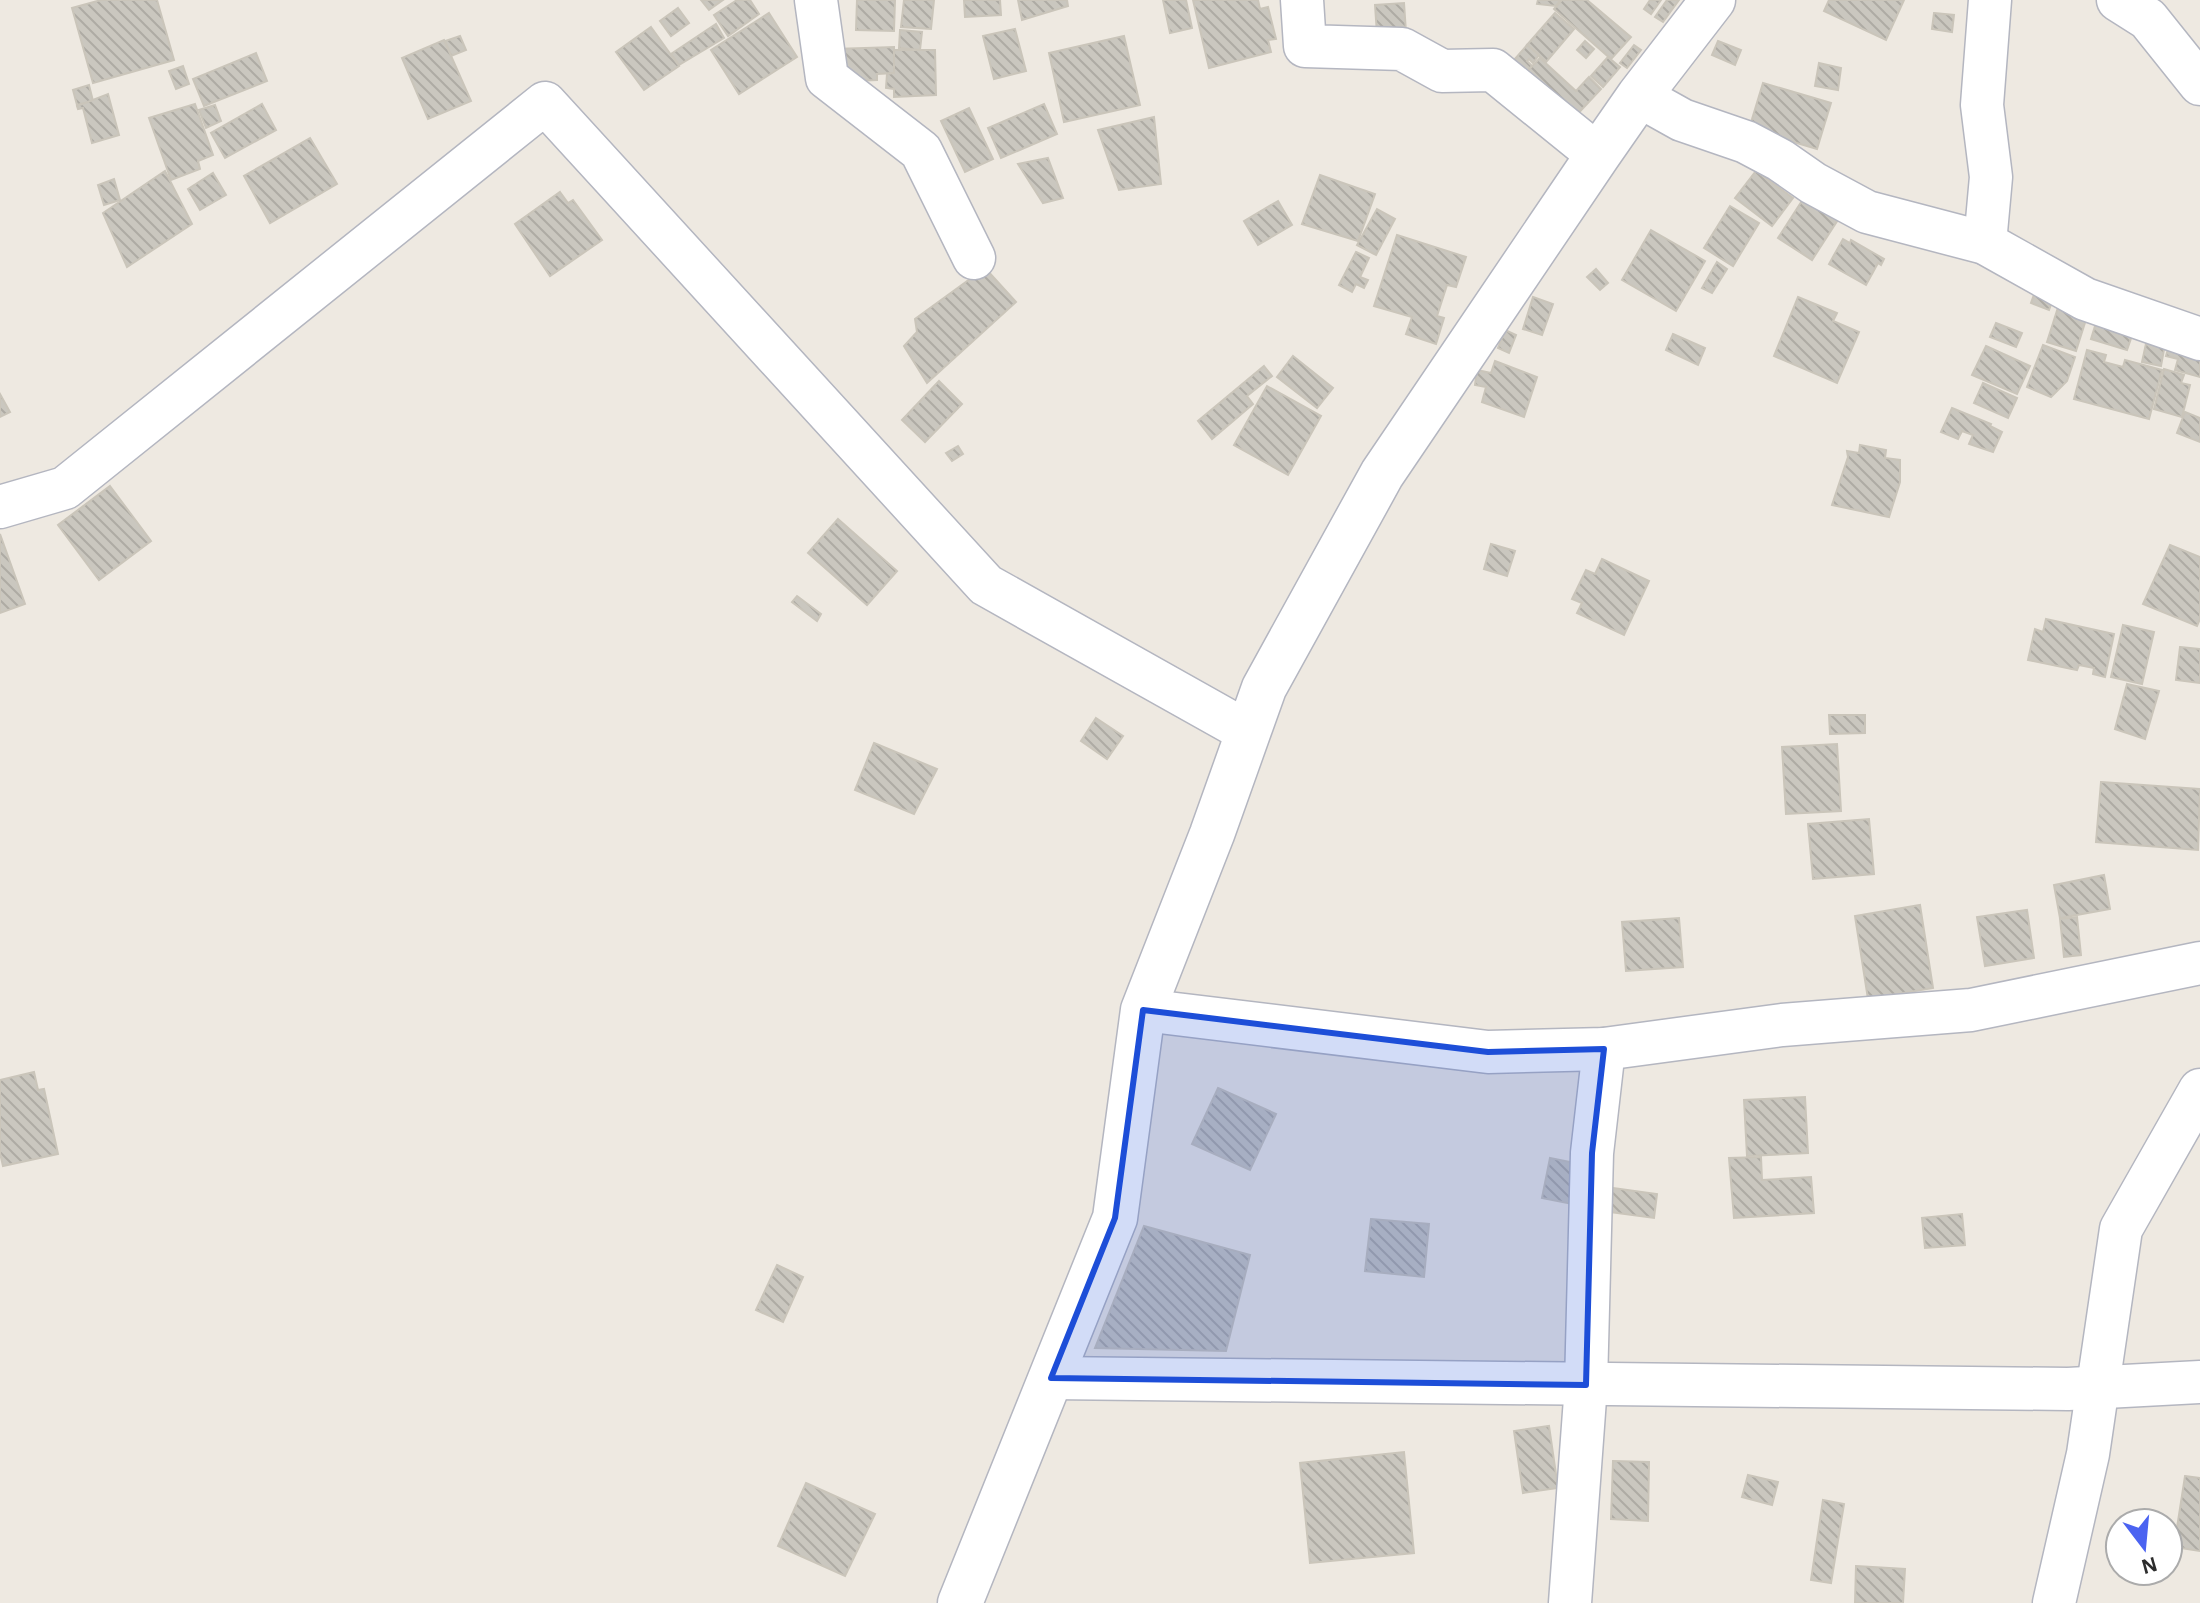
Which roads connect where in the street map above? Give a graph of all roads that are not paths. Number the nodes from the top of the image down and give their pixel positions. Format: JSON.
{"nodes":[{"id":1,"x":816,"y":0,"type":"edge"},
{"id":2,"x":1302,"y":0,"type":"edge"},
{"id":3,"x":1713,"y":0,"type":"edge"},
{"id":4,"x":1990,"y":0,"type":"edge"},
{"id":5,"x":2118,"y":0,"type":"edge"},
{"id":6,"x":2200,"y":84,"type":"edge"},
{"id":7,"x":1639,"y":96,"type":"junction"},
{"id":8,"x":1598,"y":155,"type":"junction"},
{"id":9,"x":1985,"y":243,"type":"junction"},
{"id":10,"x":974,"y":258,"type":"dead end"},
{"id":11,"x":2200,"y":339,"type":"edge"},
{"id":12,"x":0,"y":507,"type":"edge"},
{"id":13,"x":1248,"y":732,"type":"junction"},
{"id":14,"x":2200,"y":963,"type":"edge"},
{"id":15,"x":1143,"y":1010,"type":"junction"},
{"id":16,"x":1604,"y":1049,"type":"junction"},
{"id":17,"x":2200,"y":1090,"type":"edge"},
{"id":18,"x":1051,"y":1378,"type":"junction"},
{"id":19,"x":2200,"y":1382,"type":"edge"},
{"id":20,"x":1586,"y":1385,"type":"junction"},
{"id":21,"x":2098,"y":1387,"type":"junction"},
{"id":22,"x":960,"y":1603,"type":"edge"},
{"id":23,"x":1570,"y":1603,"type":"edge"},
{"id":24,"x":2054,"y":1603,"type":"edge"}],
"edges":[{"from":1,"to":10,"type":"street"},
{"from":2,"to":8,"type":"street"},
{"from":3,"to":7,"type":"street"},
{"from":4,"to":9,"type":"street"},
{"from":5,"to":6,"type":"street"},
{"from":7,"to":8,"type":"street"},
{"from":7,"to":9,"type":"street"},
{"from":8,"to":13,"type":"street"},
{"from":9,"to":11,"type":"street"},
{"from":12,"to":13,"type":"street"},
{"from":13,"to":15,"type":"street"},
{"from":14,"to":16,"type":"street"},
{"from":15,"to":16,"type":"street"},
{"from":15,"to":18,"type":"street"},
{"from":16,"to":20,"type":"street"},
{"from":17,"to":21,"type":"street"},
{"from":18,"to":20,"type":"street"},
{"from":18,"to":22,"type":"street"},
{"from":19,"to":21,"type":"street"},
{"from":20,"to":21,"type":"street"},
{"from":20,"to":23,"type":"street"},
{"from":21,"to":24,"type":"street"}]}
